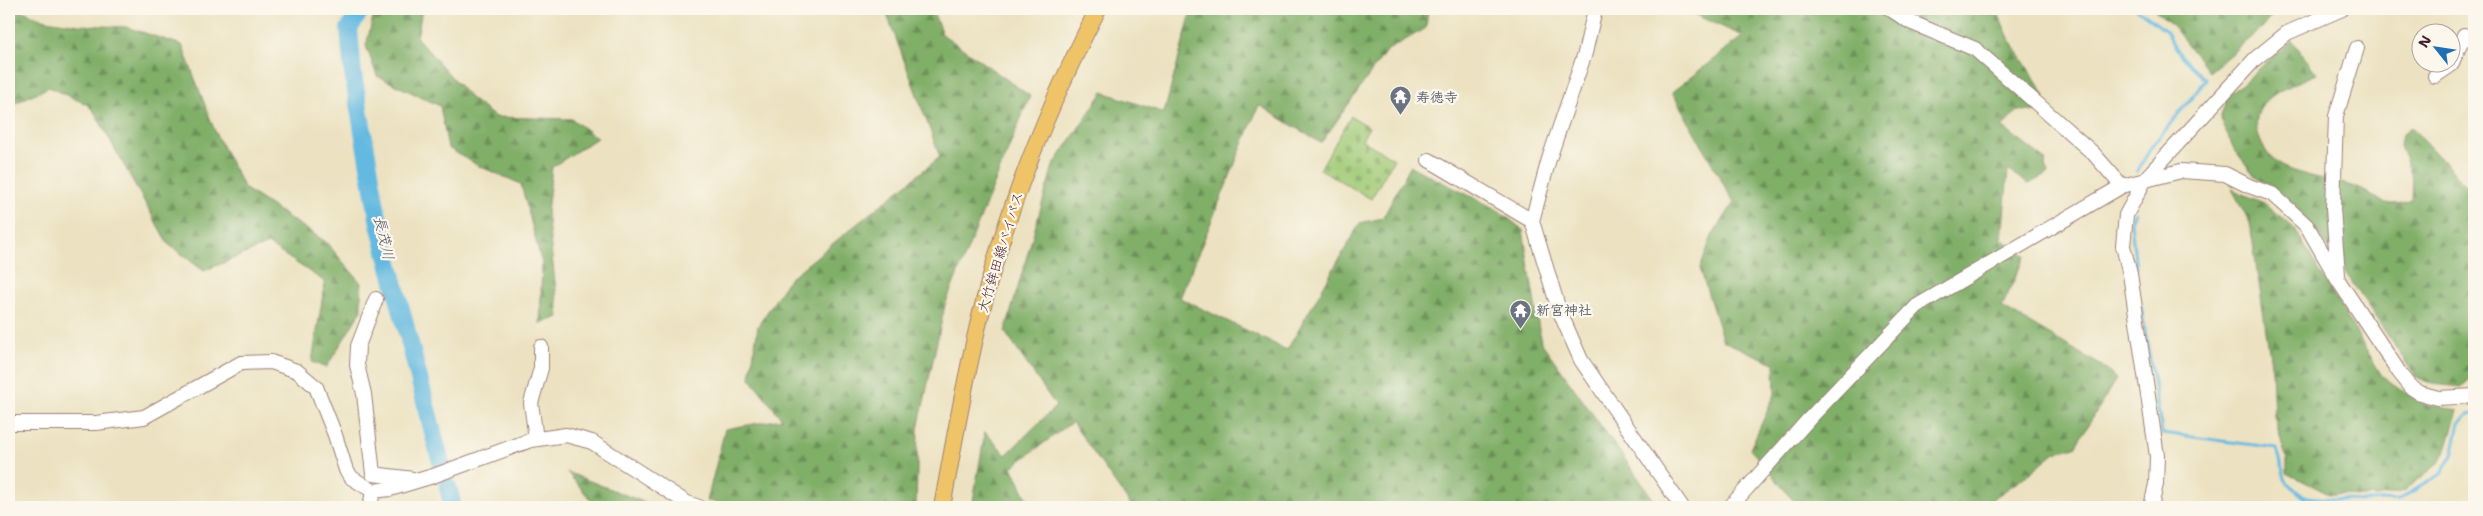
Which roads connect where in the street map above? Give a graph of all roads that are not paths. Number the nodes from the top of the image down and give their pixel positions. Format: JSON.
{"nodes":[{"id":1,"x":1098,"y":9,"type":"edge"},
{"id":2,"x":1595,"y":9,"type":"edge"},
{"id":3,"x":1890,"y":9,"type":"edge"},
{"id":4,"x":2342,"y":9,"type":"edge"},
{"id":5,"x":2474,"y":41,"type":"edge"},
{"id":6,"x":2357,"y":48,"type":"dead end"},
{"id":7,"x":2435,"y":76,"type":"dead end"},
{"id":8,"x":1429,"y":160,"type":"dead end"},
{"id":9,"x":2146,"y":178,"type":"junction"},
{"id":10,"x":2122,"y":186,"type":"junction"},
{"id":11,"x":1532,"y":220,"type":"junction"},
{"id":12,"x":2338,"y":280,"type":"junction"},
{"id":13,"x":376,"y":300,"type":"dead end"},
{"id":14,"x":541,"y":347,"type":"dead end"},
{"id":15,"x":2474,"y":396,"type":"edge"},
{"id":16,"x":9,"y":423,"type":"edge"},
{"id":17,"x":536,"y":439,"type":"junction"},
{"id":18,"x":417,"y":480,"type":"junction"},
{"id":19,"x":373,"y":491,"type":"junction"},
{"id":20,"x":370,"y":507,"type":"edge"},
{"id":21,"x":699,"y":507,"type":"edge"},
{"id":22,"x":942,"y":507,"type":"edge"},
{"id":23,"x":1682,"y":507,"type":"edge"},
{"id":24,"x":1730,"y":507,"type":"edge"},
{"id":25,"x":2151,"y":507,"type":"edge"}],
"edges":[{"from":1,"to":22,"type":"main road","name":"大竹鉾田線バイパス"},
{"from":2,"to":11,"type":"street"},
{"from":3,"to":10,"type":"street"},
{"from":4,"to":9,"type":"street"},
{"from":5,"to":7,"type":"street"},
{"from":6,"to":12,"type":"street"},
{"from":8,"to":11,"type":"street"},
{"from":9,"to":10,"type":"street"},
{"from":9,"to":12,"type":"street"},
{"from":9,"to":25,"type":"street"},
{"from":10,"to":24,"type":"street"},
{"from":11,"to":23,"type":"street"},
{"from":12,"to":15,"type":"street"},
{"from":13,"to":18,"type":"street"},
{"from":14,"to":17,"type":"street"},
{"from":16,"to":19,"type":"street"},
{"from":17,"to":18,"type":"street"},
{"from":17,"to":21,"type":"street"},
{"from":18,"to":19,"type":"street"},
{"from":19,"to":20,"type":"street"}]}
